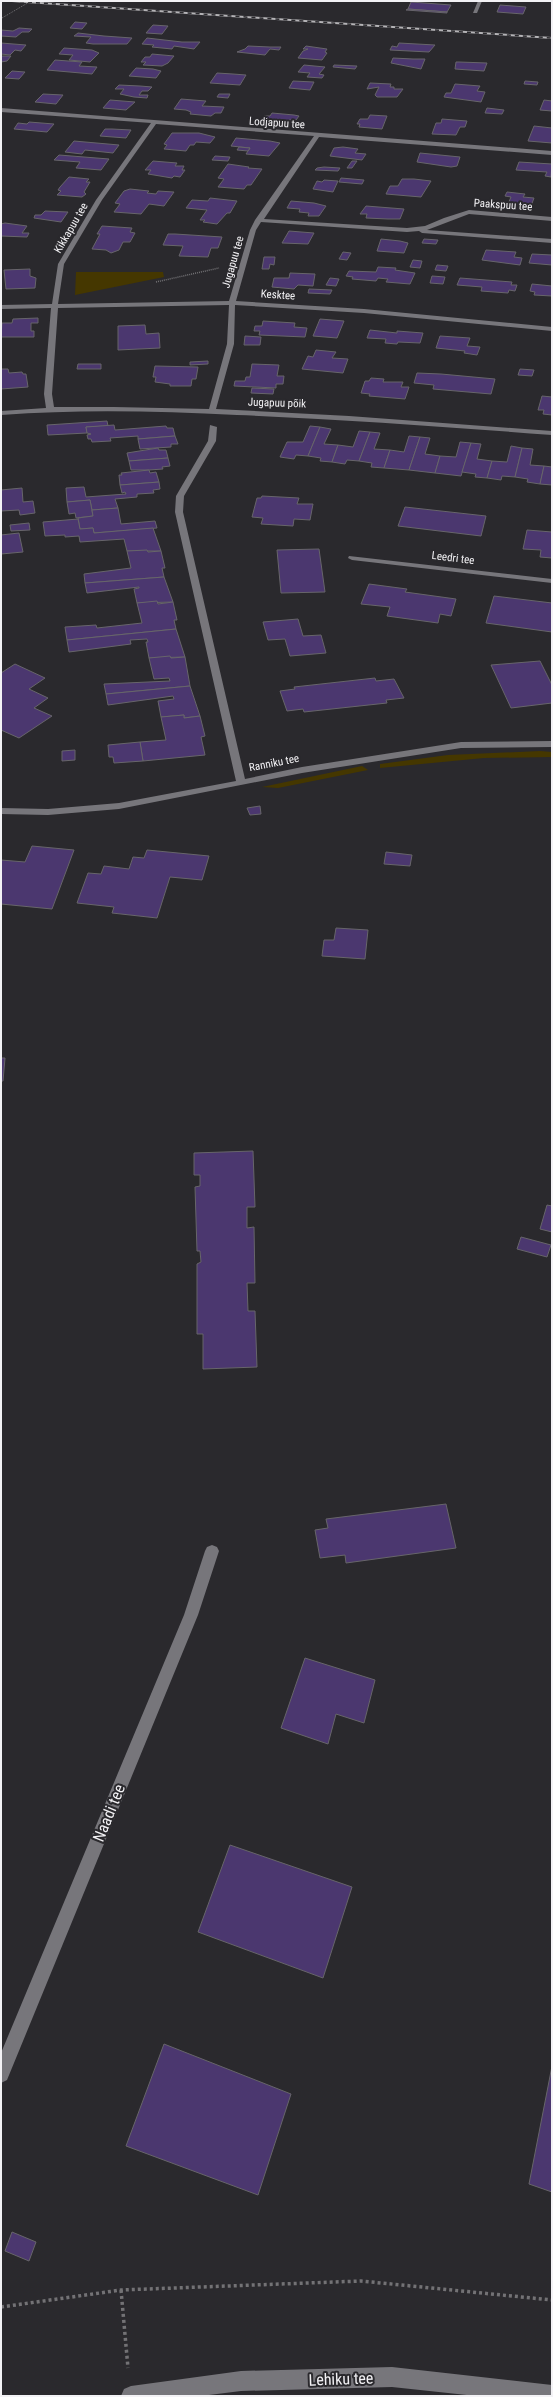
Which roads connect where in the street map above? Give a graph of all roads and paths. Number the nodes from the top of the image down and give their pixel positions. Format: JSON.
{"nodes":[{"id":1,"x":31,"y":1,"type":"edge"},
{"id":2,"x":35,"y":1,"type":"edge"},
{"id":3,"x":41,"y":1,"type":"edge"},
{"id":4,"x":480,"y":1,"type":"edge"},
{"id":5,"x":475,"y":12,"type":"dead end"},
{"id":6,"x":2,"y":18,"type":"dead end"},
{"id":7,"x":1,"y":110,"type":"edge"},
{"id":8,"x":154,"y":123,"type":"junction"},
{"id":9,"x":317,"y":136,"type":"junction"},
{"id":10,"x":552,"y":153,"type":"edge"},
{"id":11,"x":552,"y":219,"type":"edge"},
{"id":12,"x":258,"y":220,"type":"junction"},
{"id":13,"x":407,"y":230,"type":"junction"},
{"id":14,"x":552,"y":241,"type":"edge"},
{"id":15,"x":232,"y":303,"type":"junction"},
{"id":16,"x":55,"y":304,"type":"junction"},
{"id":17,"x":1,"y":307,"type":"edge"},
{"id":18,"x":552,"y":329,"type":"edge"},
{"id":19,"x":50,"y":408,"type":"junction"},
{"id":20,"x":212,"y":411,"type":"junction"},
{"id":21,"x":1,"y":413,"type":"edge"},
{"id":22,"x":213,"y":426,"type":"dead end"},
{"id":23,"x":552,"y":433,"type":"edge"},
{"id":24,"x":352,"y":558,"type":"dead end"},
{"id":25,"x":552,"y":581,"type":"edge"},
{"id":26,"x":552,"y":744,"type":"edge"},
{"id":27,"x":241,"y":782,"type":"junction"},
{"id":28,"x":1,"y":811,"type":"edge"},
{"id":29,"x":212,"y":1551,"type":"dead end"},
{"id":30,"x":1,"y":2074,"type":"edge"},
{"id":31,"x":121,"y":2290,"type":"junction"},
{"id":32,"x":552,"y":2300,"type":"edge"},
{"id":33,"x":1,"y":2307,"type":"edge"},
{"id":34,"x":552,"y":2395,"type":"edge"},
{"id":35,"x":131,"y":2396,"type":"edge"}],
"edges":[{"from":1,"to":6,"type":"path"},
{"from":2,"to":3,"type":"path"},
{"from":4,"to":5,"type":"street"},
{"from":7,"to":8,"type":"street","name":"Lodjapuu tee"},
{"from":8,"to":9,"type":"street","name":"Lodjapuu tee"},
{"from":8,"to":16,"type":"street","name":"Kikkapuu tee"},
{"from":9,"to":10,"type":"street","name":"Lodjapuu tee"},
{"from":9,"to":12,"type":"street","name":"Jugapuu tee"},
{"from":11,"to":13,"type":"street","name":"Paakspuu tee"},
{"from":12,"to":13,"type":"street","name":"Paakspuu tee"},
{"from":12,"to":15,"type":"street","name":"Jugapuu tee"},
{"from":13,"to":14,"type":"street","name":"Paakspuu tee"},
{"from":15,"to":16,"type":"street","name":"Kesktee"},
{"from":15,"to":18,"type":"street","name":"Kesktee"},
{"from":15,"to":20,"type":"street","name":"Jugapuu tee"},
{"from":16,"to":17,"type":"street","name":"Kesktee"},
{"from":16,"to":19,"type":"street","name":"Kikkapuu tee"},
{"from":19,"to":20,"type":"street","name":"Jugapuu põik"},
{"from":19,"to":21,"type":"street","name":"Jugapuu põik"},
{"from":20,"to":23,"type":"street","name":"Jugapuu põik"},
{"from":22,"to":27,"type":"street"},
{"from":24,"to":25,"type":"street","name":"Leedri tee"},
{"from":26,"to":27,"type":"street","name":"Ranniku tee"},
{"from":27,"to":28,"type":"street","name":"Ranniku tee"},
{"from":29,"to":30,"type":"street","name":"Naadi tee"},
{"from":31,"to":32,"type":"path"},
{"from":31,"to":33,"type":"path"},
{"from":31,"to":35,"type":"path"},
{"from":34,"to":35,"type":"street","name":"Lehiku tee"}]}
